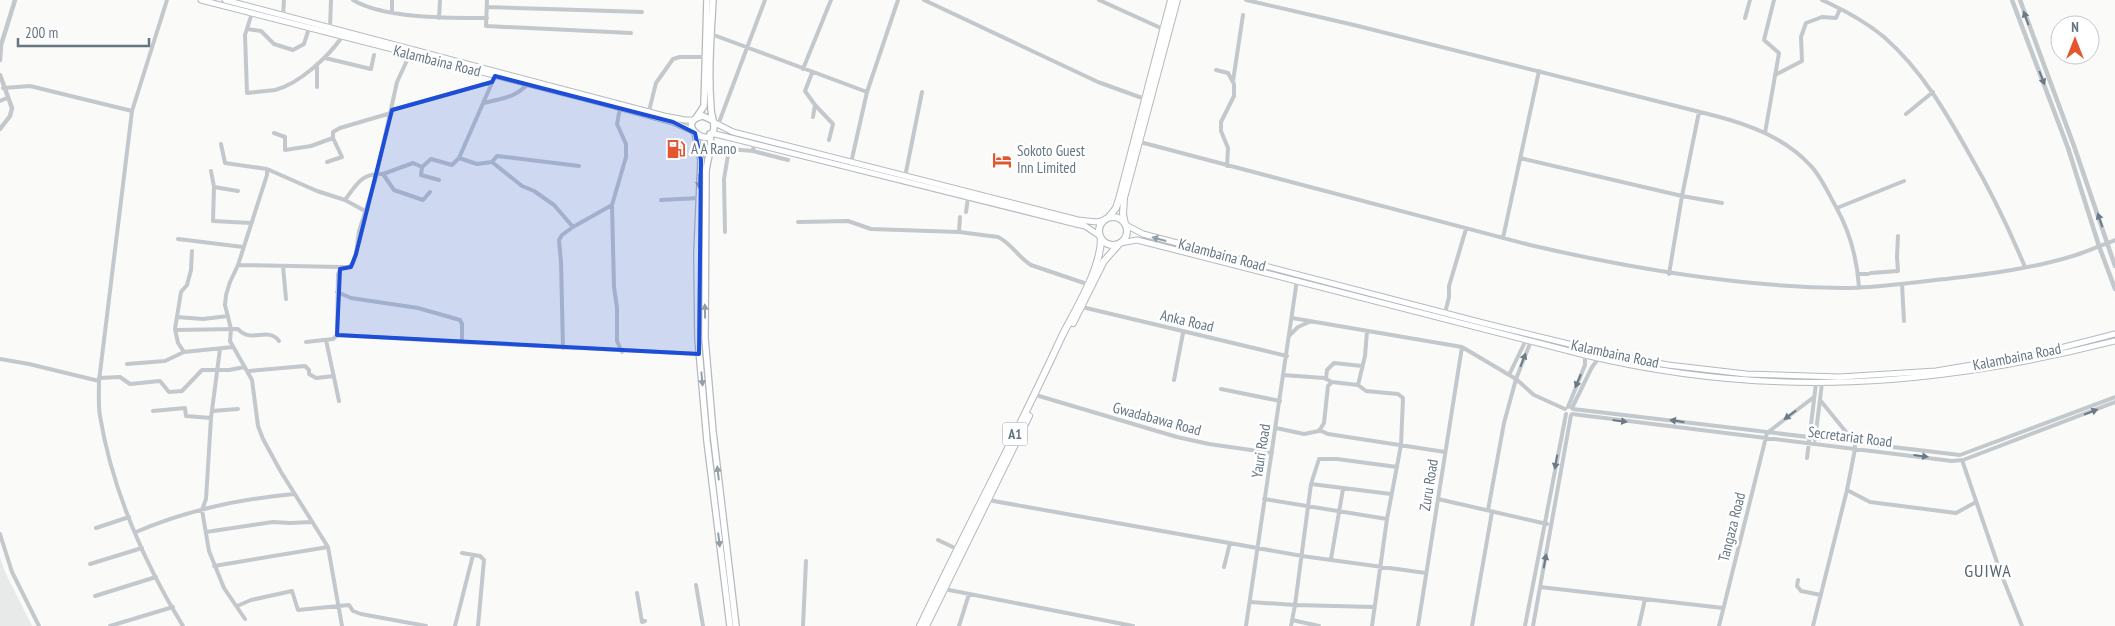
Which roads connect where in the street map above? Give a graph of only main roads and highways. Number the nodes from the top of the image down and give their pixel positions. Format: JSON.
{"nodes":[{"id":1,"x":201,"y":0,"type":"edge"},
{"id":2,"x":225,"y":0,"type":"edge"},
{"id":3,"x":707,"y":0,"type":"edge"},
{"id":4,"x":713,"y":0,"type":"edge"},
{"id":5,"x":1171,"y":0,"type":"edge"},
{"id":6,"x":1177,"y":0,"type":"edge"},
{"id":7,"x":695,"y":119,"type":"junction"},
{"id":8,"x":714,"y":122,"type":"junction"},
{"id":9,"x":694,"y":132,"type":"junction"},
{"id":10,"x":711,"y":134,"type":"junction"},
{"id":11,"x":1106,"y":219,"type":"junction"},
{"id":12,"x":1126,"y":224,"type":"junction"},
{"id":13,"x":1100,"y":237,"type":"junction"},
{"id":14,"x":1120,"y":244,"type":"junction"},
{"id":15,"x":2115,"y":334,"type":"edge"},
{"id":16,"x":2115,"y":341,"type":"edge"},
{"id":17,"x":730,"y":626,"type":"edge"},
{"id":18,"x":736,"y":626,"type":"edge"},
{"id":19,"x":920,"y":626,"type":"edge"},
{"id":20,"x":926,"y":626,"type":"edge"}],
"edges":[{"from":1,"to":9,"type":"main road","name":"Kalambaina Road"},
{"from":2,"to":7,"type":"main road","name":"Kalambaina Road"},
{"from":3,"to":7,"type":"main road"},
{"from":4,"to":8,"type":"main road"},
{"from":5,"to":11,"type":"highway"},
{"from":6,"to":12,"type":"highway"},
{"from":7,"to":8,"type":"main road"},
{"from":7,"to":9,"type":"main road"},
{"from":8,"to":10,"type":"main road"},
{"from":8,"to":11,"type":"main road"},
{"from":9,"to":10,"type":"main road"},
{"from":9,"to":17,"type":"main road","one_way":true},
{"from":10,"to":13,"type":"main road"},
{"from":18,"to":10,"type":"main road","one_way":true},
{"from":11,"to":12,"type":"highway"},
{"from":11,"to":13,"type":"highway"},
{"from":12,"to":14,"type":"highway"},
{"from":15,"to":12,"type":"main road","name":"Kalambaina Road","one_way":true},
{"from":13,"to":14,"type":"highway"},
{"from":13,"to":19,"type":"highway","number":"A1"},
{"from":14,"to":16,"type":"main road"},
{"from":14,"to":20,"type":"highway","number":"A1"}]}
